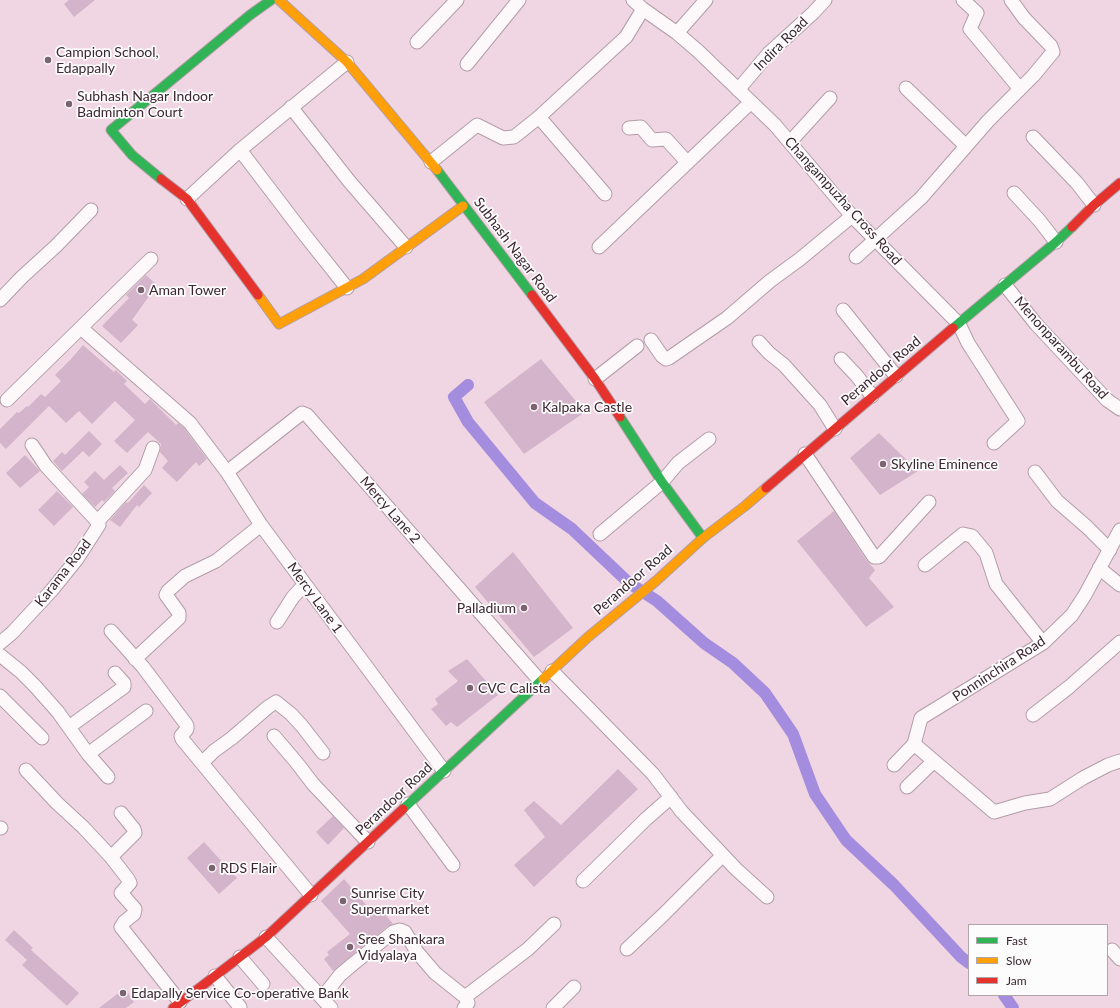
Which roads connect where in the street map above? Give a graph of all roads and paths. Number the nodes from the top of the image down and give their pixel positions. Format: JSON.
{"nodes":[{"id":1,"x":271,"y":0,"type":"edge"},
{"id":2,"x":279,"y":0,"type":"edge"},
{"id":3,"x":457,"y":0,"type":"edge"},
{"id":4,"x":519,"y":0,"type":"edge"},
{"id":5,"x":706,"y":0,"type":"edge"},
{"id":6,"x":826,"y":0,"type":"edge"},
{"id":7,"x":963,"y":0,"type":"edge"},
{"id":8,"x":1010,"y":0,"type":"edge"},
{"id":9,"x":638,"y":4,"type":"edge"},
{"id":10,"x":677,"y":33,"type":"junction"},
{"id":11,"x":417,"y":42,"type":"dead end"},
{"id":12,"x":347,"y":62,"type":"junction"},
{"id":13,"x":467,"y":64,"type":"dead end"},
{"id":14,"x":906,"y":88,"type":"dead end"},
{"id":15,"x":1020,"y":89,"type":"junction"},
{"id":16,"x":738,"y":90,"type":"junction"},
{"id":17,"x":830,"y":98,"type":"dead end"},
{"id":18,"x":750,"y":102,"type":"junction"},
{"id":19,"x":291,"y":107,"type":"junction"},
{"id":20,"x":539,"y":117,"type":"junction"},
{"id":21,"x":629,"y":128,"type":"dead end"},
{"id":22,"x":1033,"y":137,"type":"dead end"},
{"id":23,"x":790,"y":142,"type":"junction"},
{"id":24,"x":966,"y":146,"type":"junction"},
{"id":25,"x":240,"y":150,"type":"junction"},
{"id":26,"x":431,"y":162,"type":"junction"},
{"id":27,"x":687,"y":162,"type":"junction"},
{"id":28,"x":1120,"y":183,"type":"edge"},
{"id":29,"x":1014,"y":193,"type":"dead end"},
{"id":30,"x":605,"y":194,"type":"dead end"},
{"id":31,"x":187,"y":199,"type":"junction"},
{"id":32,"x":1094,"y":205,"type":"junction"},
{"id":33,"x":463,"y":206,"type":"junction"},
{"id":34,"x":91,"y":210,"type":"dead end"},
{"id":35,"x":852,"y":216,"type":"junction"},
{"id":36,"x":874,"y":240,"type":"junction"},
{"id":37,"x":1056,"y":242,"type":"junction"},
{"id":38,"x":406,"y":247,"type":"junction"},
{"id":39,"x":599,"y":247,"type":"dead end"},
{"id":40,"x":856,"y":257,"type":"dead end"},
{"id":41,"x":151,"y":260,"type":"dead end"},
{"id":42,"x":1005,"y":285,"type":"junction"},
{"id":43,"x":347,"y":288,"type":"junction"},
{"id":44,"x":0,"y":300,"type":"edge"},
{"id":45,"x":843,"y":310,"type":"dead end"},
{"id":46,"x":959,"y":324,"type":"junction"},
{"id":47,"x":81,"y":328,"type":"junction"},
{"id":48,"x":651,"y":340,"type":"dead end"},
{"id":49,"x":759,"y":342,"type":"dead end"},
{"id":50,"x":637,"y":346,"type":"dead end"},
{"id":51,"x":841,"y":359,"type":"dead end"},
{"id":52,"x":896,"y":376,"type":"junction"},
{"id":53,"x":595,"y":379,"type":"junction"},
{"id":54,"x":872,"y":396,"type":"junction"},
{"id":55,"x":7,"y":400,"type":"dead end"},
{"id":56,"x":1120,"y":409,"type":"edge"},
{"id":57,"x":834,"y":429,"type":"junction"},
{"id":58,"x":709,"y":439,"type":"dead end"},
{"id":59,"x":994,"y":443,"type":"dead end"},
{"id":60,"x":32,"y":444,"type":"dead end"},
{"id":61,"x":153,"y":448,"type":"dead end"},
{"id":62,"x":805,"y":454,"type":"junction"},
{"id":63,"x":227,"y":472,"type":"junction"},
{"id":64,"x":1035,"y":472,"type":"dead end"},
{"id":65,"x":662,"y":482,"type":"junction"},
{"id":66,"x":928,"y":502,"type":"dead end"},
{"id":67,"x":97,"y":522,"type":"junction"},
{"id":68,"x":261,"y":525,"type":"junction"},
{"id":69,"x":1120,"y":530,"type":"edge"},
{"id":70,"x":600,"y":534,"type":"dead end"},
{"id":71,"x":703,"y":538,"type":"junction"},
{"id":72,"x":1110,"y":550,"type":"junction"},
{"id":73,"x":925,"y":565,"type":"dead end"},
{"id":74,"x":1099,"y":568,"type":"junction"},
{"id":75,"x":305,"y":584,"type":"junction"},
{"id":76,"x":1120,"y":585,"type":"edge"},
{"id":77,"x":277,"y":622,"type":"dead end"},
{"id":78,"x":111,"y":631,"type":"dead end"},
{"id":79,"x":1120,"y":642,"type":"edge"},
{"id":80,"x":0,"y":643,"type":"edge"},
{"id":81,"x":1043,"y":643,"type":"junction"},
{"id":82,"x":0,"y":655,"type":"edge"},
{"id":83,"x":135,"y":659,"type":"junction"},
{"id":84,"x":552,"y":671,"type":"junction"},
{"id":85,"x":115,"y":673,"type":"dead end"},
{"id":86,"x":540,"y":681,"type":"junction"},
{"id":87,"x":0,"y":696,"type":"edge"},
{"id":88,"x":146,"y":711,"type":"dead end"},
{"id":89,"x":1033,"y":716,"type":"dead end"},
{"id":90,"x":69,"y":727,"type":"junction"},
{"id":91,"x":274,"y":736,"type":"dead end"},
{"id":92,"x":42,"y":738,"type":"dead end"},
{"id":93,"x":914,"y":744,"type":"junction"},
{"id":94,"x":323,"y":752,"type":"dead end"},
{"id":95,"x":88,"y":754,"type":"junction"},
{"id":96,"x":934,"y":761,"type":"junction"},
{"id":97,"x":1120,"y":761,"type":"edge"},
{"id":98,"x":202,"y":763,"type":"junction"},
{"id":99,"x":894,"y":765,"type":"dead end"},
{"id":100,"x":26,"y":770,"type":"dead end"},
{"id":101,"x":444,"y":771,"type":"junction"},
{"id":102,"x":108,"y":777,"type":"dead end"},
{"id":103,"x":907,"y":787,"type":"dead end"},
{"id":104,"x":671,"y":797,"type":"junction"},
{"id":105,"x":408,"y":804,"type":"junction"},
{"id":106,"x":121,"y":813,"type":"dead end"},
{"id":107,"x":368,"y":842,"type":"junction"},
{"id":108,"x":723,"y":855,"type":"junction"},
{"id":109,"x":111,"y":857,"type":"junction"},
{"id":110,"x":453,"y":865,"type":"dead end"},
{"id":111,"x":583,"y":882,"type":"dead end"},
{"id":112,"x":311,"y":895,"type":"junction"},
{"id":113,"x":767,"y":897,"type":"dead end"},
{"id":114,"x":554,"y":924,"type":"dead end"},
{"id":115,"x":266,"y":937,"type":"junction"},
{"id":116,"x":627,"y":949,"type":"dead end"},
{"id":117,"x":240,"y":957,"type":"junction"},
{"id":118,"x":215,"y":976,"type":"junction"},
{"id":119,"x":263,"y":984,"type":"dead end"},
{"id":120,"x":574,"y":988,"type":"dead end"},
{"id":121,"x":322,"y":998,"type":"junction"},
{"id":122,"x":464,"y":1003,"type":"edge"},
{"id":123,"x":177,"y":1005,"type":"edge"},
{"id":124,"x":240,"y":1007,"type":"edge"},
{"id":125,"x":331,"y":1008,"type":"edge"},
{"id":126,"x":553,"y":1008,"type":"edge"}],
"edges":[{"from":1,"to":31,"type":"street"},
{"from":2,"to":12,"type":"street","name":"Subhash Nagar Road"},
{"from":3,"to":11,"type":"street"},
{"from":4,"to":13,"type":"street"},
{"from":5,"to":10,"type":"street"},
{"from":6,"to":16,"type":"street","name":"Indira Road"},
{"from":7,"to":15,"type":"street"},
{"from":8,"to":15,"type":"street"},
{"from":9,"to":10,"type":"street","name":"Changampuzha Cross Road"},
{"from":9,"to":20,"type":"street"},
{"from":10,"to":16,"type":"street","name":"Changampuzha Cross Road"},
{"from":12,"to":19,"type":"street"},
{"from":12,"to":26,"type":"street","name":"Subhash Nagar Road"},
{"from":14,"to":24,"type":"street"},
{"from":15,"to":24,"type":"street"},
{"from":16,"to":18,"type":"street","name":"Changampuzha Cross Road"},
{"from":17,"to":23,"type":"street"},
{"from":18,"to":23,"type":"street","name":"Changampuzha Cross Road"},
{"from":18,"to":27,"type":"street"},
{"from":19,"to":25,"type":"street"},
{"from":19,"to":38,"type":"street"},
{"from":20,"to":26,"type":"street"},
{"from":20,"to":30,"type":"street"},
{"from":21,"to":27,"type":"street"},
{"from":22,"to":32,"type":"street"},
{"from":23,"to":35,"type":"street","name":"Changampuzha Cross Road"},
{"from":24,"to":36,"type":"street"},
{"from":25,"to":31,"type":"street"},
{"from":25,"to":43,"type":"street"},
{"from":26,"to":33,"type":"street","name":"Subhash Nagar Road"},
{"from":27,"to":39,"type":"street"},
{"from":28,"to":32,"type":"street","name":"Perandoor Road"},
{"from":29,"to":37,"type":"street"},
{"from":31,"to":43,"type":"street"},
{"from":32,"to":37,"type":"street","name":"Perandoor Road"},
{"from":33,"to":38,"type":"street"},
{"from":33,"to":53,"type":"street","name":"Subhash Nagar Road"},
{"from":34,"to":44,"type":"street"},
{"from":35,"to":36,"type":"street","name":"Changampuzha Cross Road"},
{"from":35,"to":48,"type":"street"},
{"from":36,"to":40,"type":"street"},
{"from":36,"to":46,"type":"street","name":"Changampuzha Cross Road"},
{"from":37,"to":42,"type":"street","name":"Perandoor Road"},
{"from":38,"to":43,"type":"street"},
{"from":41,"to":47,"type":"street"},
{"from":42,"to":46,"type":"street","name":"Perandoor Road"},
{"from":42,"to":56,"type":"street","name":"Menonparambu Road"},
{"from":45,"to":52,"type":"street"},
{"from":46,"to":52,"type":"street","name":"Perandoor Road"},
{"from":46,"to":59,"type":"street","name":"Changampuzha Cross Road"},
{"from":47,"to":55,"type":"street"},
{"from":47,"to":63,"type":"street","name":"Mercy Lane 1"},
{"from":49,"to":57,"type":"street"},
{"from":50,"to":53,"type":"street"},
{"from":51,"to":54,"type":"street"},
{"from":52,"to":54,"type":"street","name":"Perandoor Road"},
{"from":53,"to":65,"type":"street","name":"Subhash Nagar Road"},
{"from":54,"to":57,"type":"street","name":"Perandoor Road"},
{"from":57,"to":62,"type":"street","name":"Perandoor Road"},
{"from":58,"to":65,"type":"street"},
{"from":60,"to":67,"type":"street","name":"Karama Road"},
{"from":61,"to":67,"type":"street"},
{"from":62,"to":66,"type":"street"},
{"from":62,"to":71,"type":"street","name":"Perandoor Road"},
{"from":63,"to":68,"type":"street","name":"Mercy Lane 1"},
{"from":63,"to":86,"type":"street","name":"Mercy Lane 2"},
{"from":64,"to":72,"type":"street"},
{"from":65,"to":70,"type":"street"},
{"from":65,"to":71,"type":"street","name":"Subhash Nagar Road"},
{"from":67,"to":80,"type":"street","name":"Karama Road"},
{"from":68,"to":75,"type":"street","name":"Mercy Lane 1"},
{"from":68,"to":83,"type":"street"},
{"from":69,"to":72,"type":"street","name":"Ponninchira Road"},
{"from":71,"to":84,"type":"street","name":"Perandoor Road"},
{"from":72,"to":74,"type":"street","name":"Ponninchira Road"},
{"from":73,"to":81,"type":"street"},
{"from":74,"to":76,"type":"street"},
{"from":74,"to":81,"type":"street","name":"Ponninchira Road"},
{"from":75,"to":77,"type":"street"},
{"from":75,"to":101,"type":"street","name":"Mercy Lane 1"},
{"from":78,"to":83,"type":"street"},
{"from":79,"to":89,"type":"street"},
{"from":81,"to":93,"type":"street","name":"Ponninchira Road"},
{"from":82,"to":90,"type":"street"},
{"from":83,"to":98,"type":"street"},
{"from":84,"to":86,"type":"street","name":"Perandoor Road"},
{"from":84,"to":104,"type":"street"},
{"from":85,"to":90,"type":"street"},
{"from":86,"to":101,"type":"street","name":"Perandoor Road"},
{"from":87,"to":92,"type":"street"},
{"from":88,"to":95,"type":"street"},
{"from":90,"to":95,"type":"street"},
{"from":91,"to":107,"type":"street"},
{"from":93,"to":96,"type":"street"},
{"from":93,"to":99,"type":"street"},
{"from":94,"to":98,"type":"street"},
{"from":95,"to":102,"type":"street"},
{"from":96,"to":97,"type":"street"},
{"from":96,"to":103,"type":"street"},
{"from":98,"to":112,"type":"street"},
{"from":100,"to":109,"type":"street"},
{"from":101,"to":105,"type":"street","name":"Perandoor Road"},
{"from":104,"to":108,"type":"street"},
{"from":104,"to":111,"type":"street"},
{"from":105,"to":107,"type":"street","name":"Perandoor Road"},
{"from":105,"to":110,"type":"street"},
{"from":106,"to":109,"type":"street"},
{"from":107,"to":112,"type":"street","name":"Perandoor Road"},
{"from":108,"to":113,"type":"street"},
{"from":108,"to":116,"type":"street"},
{"from":109,"to":123,"type":"street"},
{"from":112,"to":115,"type":"street","name":"Perandoor Road"},
{"from":114,"to":122,"type":"street"},
{"from":115,"to":117,"type":"street","name":"Perandoor Road"},
{"from":115,"to":121,"type":"street"},
{"from":117,"to":118,"type":"street","name":"Perandoor Road"},
{"from":117,"to":119,"type":"street"},
{"from":118,"to":123,"type":"street","name":"Perandoor Road"},
{"from":118,"to":124,"type":"street"},
{"from":120,"to":126,"type":"street"},
{"from":121,"to":122,"type":"street"},
{"from":121,"to":125,"type":"street"}]}
